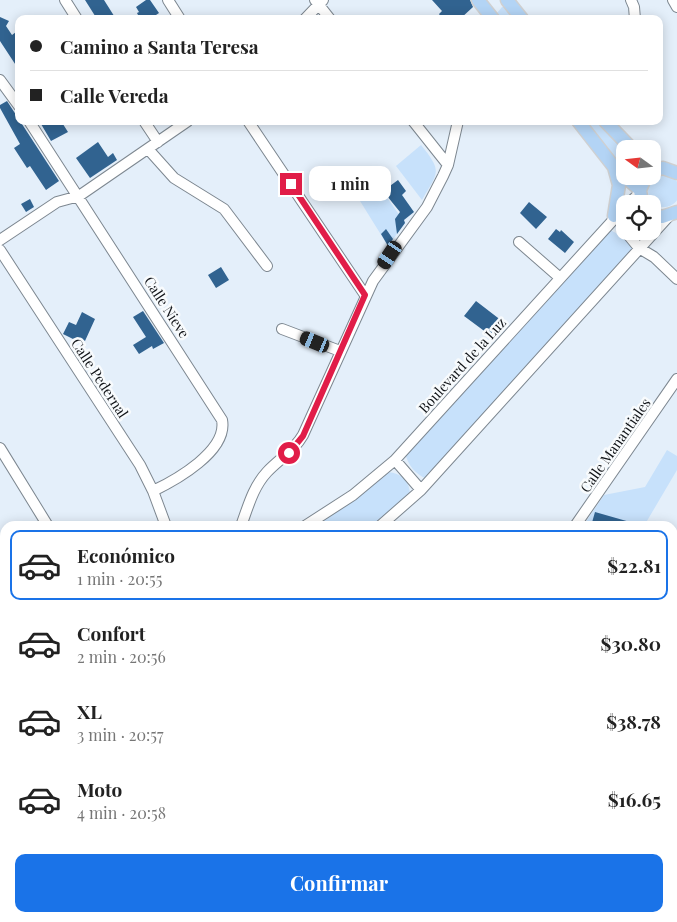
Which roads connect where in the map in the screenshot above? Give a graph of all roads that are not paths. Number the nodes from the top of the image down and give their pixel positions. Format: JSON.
{"nodes":[{"id":1,"x":65,"y":0,"type":"edge"},
{"id":2,"x":168,"y":0,"type":"edge"},
{"id":3,"x":507,"y":0,"type":"edge"},
{"id":4,"x":631,"y":0,"type":"edge"},
{"id":5,"x":673,"y":0,"type":"edge"},
{"id":6,"x":319,"y":2,"type":"edge"},
{"id":7,"x":482,"y":2,"type":"edge"},
{"id":8,"x":677,"y":7,"type":"edge"},
{"id":9,"x":74,"y":15,"type":"edge"},
{"id":10,"x":177,"y":15,"type":"edge"},
{"id":11,"x":308,"y":15,"type":"edge"},
{"id":12,"x":327,"y":15,"type":"edge"},
{"id":13,"x":480,"y":15,"type":"edge"},
{"id":14,"x":490,"y":15,"type":"edge"},
{"id":15,"x":519,"y":15,"type":"edge"},
{"id":16,"x":635,"y":15,"type":"edge"},
{"id":17,"x":0,"y":80,"type":"edge"},
{"id":18,"x":15,"y":101,"type":"edge"},
{"id":19,"x":32,"y":125,"type":"edge"},
{"id":20,"x":147,"y":125,"type":"edge"},
{"id":21,"x":182,"y":125,"type":"edge"},
{"id":22,"x":251,"y":125,"type":"edge"},
{"id":23,"x":416,"y":125,"type":"edge"},
{"id":24,"x":457,"y":125,"type":"edge"},
{"id":25,"x":581,"y":125,"type":"edge"},
{"id":26,"x":609,"y":125,"type":"edge"},
{"id":27,"x":623,"y":140,"type":"edge"},
{"id":28,"x":158,"y":142,"type":"junction"},
{"id":29,"x":148,"y":149,"type":"junction"},
{"id":30,"x":448,"y":165,"type":"junction"},
{"id":31,"x":614,"y":167,"type":"junction"},
{"id":32,"x":661,"y":168,"type":"edge"},
{"id":33,"x":677,"y":173,"type":"edge"},
{"id":34,"x":640,"y":195,"type":"edge"},
{"id":35,"x":79,"y":196,"type":"junction"},
{"id":36,"x":673,"y":214,"type":"edge"},
{"id":37,"x":616,"y":215,"type":"edge"},
{"id":38,"x":611,"y":220,"type":"junction"},
{"id":39,"x":616,"y":224,"type":"edge"},
{"id":40,"x":0,"y":240,"type":"edge"},
{"id":41,"x":632,"y":240,"type":"edge"},
{"id":42,"x":519,"y":242,"type":"dead end"},
{"id":43,"x":639,"y":248,"type":"junction"},
{"id":44,"x":0,"y":250,"type":"edge"},
{"id":45,"x":268,"y":266,"type":"dead end"},
{"id":46,"x":559,"y":277,"type":"junction"},
{"id":47,"x":677,"y":279,"type":"edge"},
{"id":48,"x":365,"y":295,"type":"junction"},
{"id":49,"x":282,"y":329,"type":"dead end"},
{"id":50,"x":340,"y":351,"type":"junction"},
{"id":51,"x":677,"y":379,"type":"edge"},
{"id":52,"x":0,"y":448,"type":"edge"},
{"id":53,"x":395,"y":460,"type":"junction"},
{"id":54,"x":421,"y":490,"type":"junction"},
{"id":55,"x":153,"y":491,"type":"junction"},
{"id":56,"x":45,"y":521,"type":"edge"},
{"id":57,"x":164,"y":521,"type":"edge"},
{"id":58,"x":243,"y":521,"type":"edge"},
{"id":59,"x":313,"y":521,"type":"edge"},
{"id":60,"x":386,"y":521,"type":"edge"},
{"id":61,"x":578,"y":521,"type":"edge"}],
"edges":[{"from":1,"to":9,"type":"street"},
{"from":2,"to":10,"type":"street"},
{"from":3,"to":15,"type":"main road"},
{"from":4,"to":16,"type":"street"},
{"from":5,"to":8,"type":"street"},
{"from":6,"to":11,"type":"street"},
{"from":6,"to":12,"type":"street"},
{"from":7,"to":13,"type":"street"},
{"from":7,"to":14,"type":"main road"},
{"from":17,"to":18,"type":"street"},
{"from":19,"to":35,"type":"street","name":"Calle Nieve"},
{"from":20,"to":28,"type":"street"},
{"from":21,"to":28,"type":"street"},
{"from":22,"to":48,"type":"street"},
{"from":23,"to":30,"type":"street"},
{"from":24,"to":30,"type":"street"},
{"from":25,"to":31,"type":"main road"},
{"from":26,"to":27,"type":"main road"},
{"from":28,"to":29,"type":"street"},
{"from":29,"to":35,"type":"street"},
{"from":29,"to":45,"type":"street"},
{"from":30,"to":48,"type":"street"},
{"from":31,"to":34,"type":"main road"},
{"from":31,"to":38,"type":"main road"},
{"from":32,"to":33,"type":"main road"},
{"from":35,"to":40,"type":"street"},
{"from":35,"to":55,"type":"street","name":"Calle Nieve"},
{"from":36,"to":43,"type":"street"},
{"from":37,"to":38,"type":"street","name":"Boulevard de la Luz"},
{"from":38,"to":39,"type":"street"},
{"from":38,"to":46,"type":"street","name":"Boulevard de la Luz"},
{"from":41,"to":43,"type":"street"},
{"from":42,"to":46,"type":"street"},
{"from":43,"to":47,"type":"street"},
{"from":43,"to":54,"type":"street"},
{"from":44,"to":55,"type":"street","name":"Calle Pedernal"},
{"from":46,"to":53,"type":"street","name":"Boulevard de la Luz"},
{"from":48,"to":50,"type":"street"},
{"from":49,"to":50,"type":"street"},
{"from":50,"to":58,"type":"street"},
{"from":51,"to":61,"type":"street","name":"Calle Manantiales"},
{"from":52,"to":56,"type":"street"},
{"from":53,"to":54,"type":"street"},
{"from":53,"to":59,"type":"street","name":"Boulevard de la Luz"},
{"from":54,"to":60,"type":"street"},
{"from":55,"to":57,"type":"street","name":"Calle Pedernal"}]}
